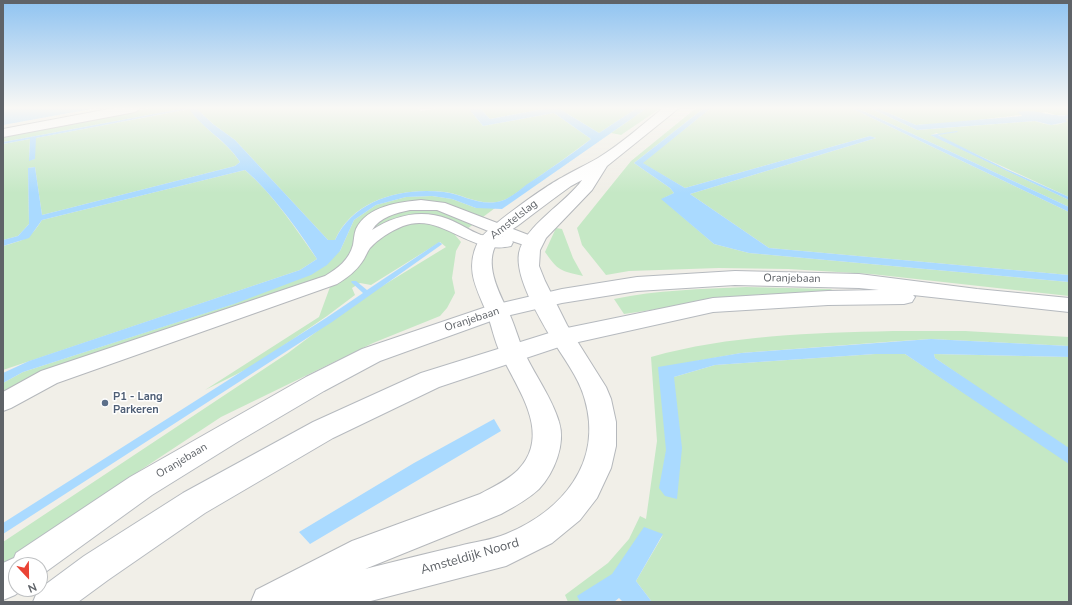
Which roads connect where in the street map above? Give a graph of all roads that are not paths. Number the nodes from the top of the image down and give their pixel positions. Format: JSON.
{"nodes":[{"id":1,"x":636,"y":136,"type":"edge"},
{"id":2,"x":604,"y":161,"type":"junction"},
{"id":3,"x":494,"y":235,"type":"junction"},
{"id":4,"x":533,"y":243,"type":"junction"},
{"id":5,"x":977,"y":296,"type":"junction"},
{"id":6,"x":543,"y":300,"type":"junction"},
{"id":7,"x":1069,"y":305,"type":"edge"},
{"id":8,"x":497,"y":311,"type":"junction"},
{"id":9,"x":562,"y":336,"type":"junction"},
{"id":10,"x":512,"y":353,"type":"junction"},
{"id":11,"x":3,"y":402,"type":"edge"},
{"id":12,"x":39,"y":557,"type":"edge"},
{"id":13,"x":50,"y":602,"type":"edge"},
{"id":14,"x":268,"y":602,"type":"edge"},
{"id":15,"x":291,"y":602,"type":"edge"}],
"edges":[{"from":1,"to":2,"type":"main road","name":"Amstelslag"},
{"from":2,"to":3,"type":"main road","name":"Amstelslag"},
{"from":2,"to":4,"type":"main road","name":"Amstelslag"},
{"from":3,"to":4,"type":"street"},
{"from":3,"to":8,"type":"main road","name":"Amstelslag"},
{"from":3,"to":11,"type":"street"},
{"from":4,"to":6,"type":"main road","name":"Amstelslag"},
{"from":5,"to":6,"type":"main road","name":"Oranjebaan"},
{"from":5,"to":7,"type":"main road","name":"Oranjebaan"},
{"from":5,"to":9,"type":"main road","name":"Oranjebaan"},
{"from":6,"to":8,"type":"main road","name":"Oranjebaan"},
{"from":6,"to":9,"type":"main road","name":"Amsteldijk Noord"},
{"from":8,"to":10,"type":"main road","name":"Amstelslag"},
{"from":8,"to":12,"type":"main road","name":"Oranjebaan"},
{"from":9,"to":10,"type":"main road","name":"Oranjebaan"},
{"from":9,"to":15,"type":"main road","name":"Amsteldijk Noord"},
{"from":10,"to":13,"type":"main road","name":"Oranjebaan"},
{"from":10,"to":14,"type":"main road"}]}
